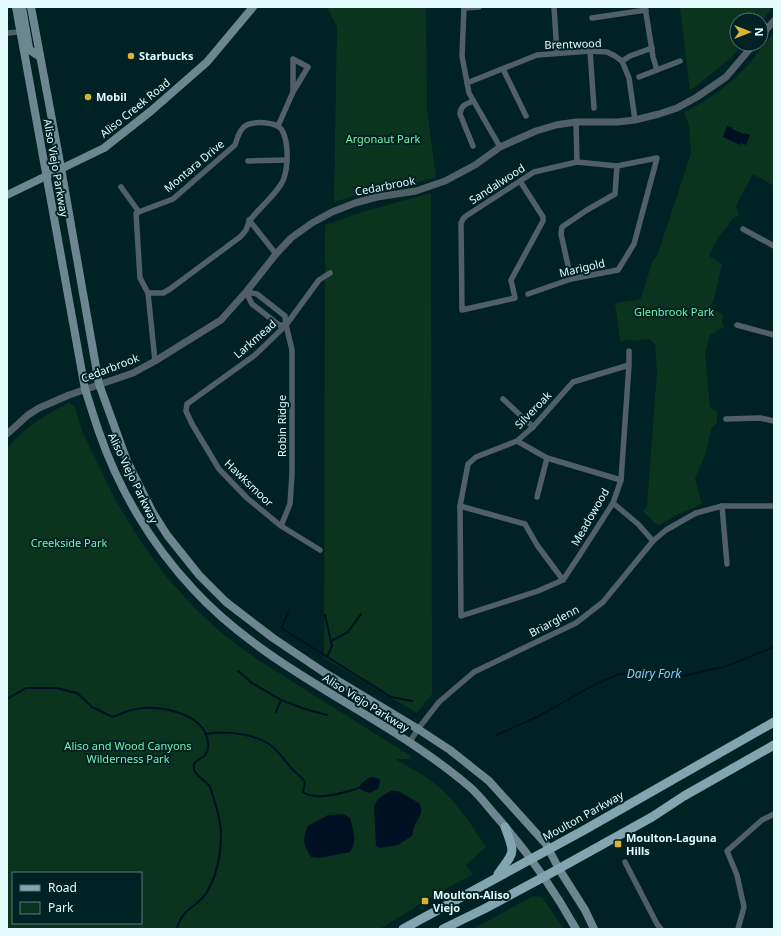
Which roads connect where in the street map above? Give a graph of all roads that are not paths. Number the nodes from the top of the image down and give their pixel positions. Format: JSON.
{"nodes":[{"id":1,"x":16,"y":7,"type":"edge"},
{"id":2,"x":22,"y":7,"type":"edge"},
{"id":3,"x":31,"y":7,"type":"edge"},
{"id":4,"x":253,"y":7,"type":"edge"},
{"id":5,"x":464,"y":7,"type":"edge"},
{"id":6,"x":479,"y":7,"type":"edge"},
{"id":7,"x":554,"y":7,"type":"edge"},
{"id":8,"x":645,"y":8,"type":"edge"},
{"id":9,"x":592,"y":18,"type":"dead end"},
{"id":10,"x":20,"y":32,"type":"junction"},
{"id":11,"x":7,"y":33,"type":"edge"},
{"id":12,"x":652,"y":48,"type":"junction"},
{"id":13,"x":590,"y":51,"type":"junction"},
{"id":14,"x":747,"y":52,"type":"edge"},
{"id":15,"x":558,"y":53,"type":"junction"},
{"id":16,"x":39,"y":56,"type":"junction"},
{"id":17,"x":622,"y":61,"type":"junction"},
{"id":18,"x":680,"y":61,"type":"dead end"},
{"id":19,"x":503,"y":69,"type":"junction"},
{"id":20,"x":657,"y":70,"type":"junction"},
{"id":21,"x":639,"y":77,"type":"dead end"},
{"id":22,"x":467,"y":83,"type":"junction"},
{"id":23,"x":293,"y":92,"type":"junction"},
{"id":24,"x":473,"y":100,"type":"junction"},
{"id":25,"x":594,"y":108,"type":"dead end"},
{"id":26,"x":526,"y":116,"type":"dead end"},
{"id":27,"x":635,"y":120,"type":"junction"},
{"id":28,"x":576,"y":122,"type":"junction"},
{"id":29,"x":278,"y":126,"type":"junction"},
{"id":30,"x":473,"y":146,"type":"dead end"},
{"id":31,"x":500,"y":147,"type":"junction"},
{"id":32,"x":657,"y":158,"type":"joint"},
{"id":33,"x":287,"y":160,"type":"junction"},
{"id":34,"x":248,"y":161,"type":"dead end"},
{"id":35,"x":577,"y":162,"type":"junction"},
{"id":36,"x":617,"y":166,"type":"junction"},
{"id":37,"x":61,"y":168,"type":"junction"},
{"id":38,"x":46,"y":176,"type":"junction"},
{"id":39,"x":520,"y":182,"type":"junction"},
{"id":40,"x":121,"y":187,"type":"dead end"},
{"id":41,"x":7,"y":195,"type":"edge"},
{"id":42,"x":138,"y":212,"type":"junction"},
{"id":43,"x":249,"y":220,"type":"junction"},
{"id":44,"x":743,"y":229,"type":"dead end"},
{"id":45,"x":774,"y":246,"type":"edge"},
{"id":46,"x":276,"y":254,"type":"junction"},
{"id":47,"x":330,"y":273,"type":"dead end"},
{"id":48,"x":571,"y":279,"type":"junction"},
{"id":49,"x":246,"y":292,"type":"junction"},
{"id":50,"x":148,"y":293,"type":"junction"},
{"id":51,"x":528,"y":294,"type":"dead end"},
{"id":52,"x":277,"y":310,"type":"junction"},
{"id":53,"x":271,"y":319,"type":"junction"},
{"id":54,"x":286,"y":325,"type":"junction"},
{"id":55,"x":737,"y":325,"type":"dead end"},
{"id":56,"x":774,"y":335,"type":"edge"},
{"id":57,"x":629,"y":351,"type":"dead end"},
{"id":58,"x":155,"y":361,"type":"junction"},
{"id":59,"x":629,"y":365,"type":"junction"},
{"id":60,"x":99,"y":384,"type":"junction"},
{"id":61,"x":85,"y":389,"type":"junction"},
{"id":62,"x":503,"y":399,"type":"dead end"},
{"id":63,"x":186,"y":411,"type":"joint"},
{"id":64,"x":726,"y":419,"type":"dead end"},
{"id":65,"x":774,"y":421,"type":"edge"},
{"id":66,"x":533,"y":427,"type":"junction"},
{"id":67,"x":7,"y":434,"type":"edge"},
{"id":68,"x":517,"y":441,"type":"junction"},
{"id":69,"x":547,"y":458,"type":"junction"},
{"id":70,"x":621,"y":480,"type":"junction"},
{"id":71,"x":537,"y":497,"type":"dead end"},
{"id":72,"x":612,"y":503,"type":"junction"},
{"id":73,"x":460,"y":506,"type":"junction"},
{"id":74,"x":722,"y":506,"type":"junction"},
{"id":75,"x":774,"y":506,"type":"edge"},
{"id":76,"x":281,"y":526,"type":"junction"},
{"id":77,"x":652,"y":540,"type":"junction"},
{"id":78,"x":320,"y":550,"type":"dead end"},
{"id":79,"x":727,"y":564,"type":"dead end"},
{"id":80,"x":563,"y":580,"type":"junction"},
{"id":81,"x":774,"y":722,"type":"edge"},
{"id":82,"x":418,"y":728,"type":"junction"},
{"id":83,"x":409,"y":743,"type":"junction"},
{"id":84,"x":774,"y":745,"type":"edge"},
{"id":85,"x":774,"y":814,"type":"edge"},
{"id":86,"x":505,"y":827,"type":"junction"},
{"id":87,"x":549,"y":849,"type":"junction"},
{"id":88,"x":532,"y":859,"type":"junction"},
{"id":89,"x":625,"y":862,"type":"dead end"},
{"id":90,"x":559,"y":869,"type":"junction"},
{"id":91,"x":496,"y":877,"type":"junction"},
{"id":92,"x":544,"y":877,"type":"junction"},
{"id":93,"x":403,"y":929,"type":"edge"},
{"id":94,"x":443,"y":929,"type":"edge"},
{"id":95,"x":576,"y":929,"type":"edge"},
{"id":96,"x":594,"y":929,"type":"edge"},
{"id":97,"x":661,"y":929,"type":"edge"},
{"id":98,"x":738,"y":929,"type":"edge"}],
"edges":[{"from":1,"to":10,"type":"main road","name":"Aliso Viejo Parkway"},
{"from":2,"to":16,"type":"main road"},
{"from":3,"to":16,"type":"main road","name":"Aliso Viejo Parkway"},
{"from":4,"to":37,"type":"main road","name":"Aliso Creek Road"},
{"from":5,"to":6,"type":"street"},
{"from":5,"to":22,"type":"street"},
{"from":7,"to":15,"type":"street"},
{"from":8,"to":9,"type":"street"},
{"from":8,"to":12,"type":"street"},
{"from":10,"to":11,"type":"street"},
{"from":10,"to":38,"type":"main road","name":"Aliso Viejo Parkway"},
{"from":12,"to":17,"type":"street"},
{"from":12,"to":20,"type":"street"},
{"from":13,"to":15,"type":"street","name":"Brentwood"},
{"from":13,"to":17,"type":"street","name":"Brentwood"},
{"from":13,"to":25,"type":"street"},
{"from":14,"to":27,"type":"street","name":"Cedarbrook"},
{"from":15,"to":19,"type":"street","name":"Brentwood"},
{"from":16,"to":37,"type":"main road","name":"Aliso Viejo Parkway"},
{"from":17,"to":27,"type":"street"},
{"from":18,"to":20,"type":"street"},
{"from":19,"to":22,"type":"street","name":"Brentwood"},
{"from":19,"to":26,"type":"street"},
{"from":20,"to":21,"type":"street"},
{"from":22,"to":24,"type":"street"},
{"from":23,"to":23,"type":"street"},
{"from":23,"to":29,"type":"street"},
{"from":24,"to":30,"type":"street"},
{"from":24,"to":31,"type":"street"},
{"from":27,"to":28,"type":"street","name":"Cedarbrook"},
{"from":28,"to":31,"type":"street","name":"Cedarbrook"},
{"from":28,"to":35,"type":"street"},
{"from":29,"to":33,"type":"street"},
{"from":29,"to":42,"type":"street","name":"Montara Drive"},
{"from":31,"to":46,"type":"street","name":"Cedarbrook"},
{"from":32,"to":36,"type":"street","name":"Sandalwood"},
{"from":32,"to":48,"type":"street","name":"Marigold"},
{"from":33,"to":34,"type":"street"},
{"from":33,"to":43,"type":"street"},
{"from":35,"to":36,"type":"street","name":"Sandalwood"},
{"from":35,"to":39,"type":"street","name":"Sandalwood"},
{"from":36,"to":48,"type":"street"},
{"from":37,"to":38,"type":"main road","name":"Aliso Creek Road"},
{"from":37,"to":60,"type":"main road","name":"Aliso Viejo Parkway"},
{"from":38,"to":41,"type":"main road","name":"Aliso Creek Road"},
{"from":38,"to":61,"type":"main road","name":"Aliso Viejo Parkway"},
{"from":39,"to":39,"type":"street","name":"Sandalwood"},
{"from":40,"to":42,"type":"street"},
{"from":42,"to":50,"type":"street"},
{"from":43,"to":46,"type":"street"},
{"from":43,"to":50,"type":"street"},
{"from":44,"to":45,"type":"street"},
{"from":46,"to":49,"type":"street","name":"Cedarbrook"},
{"from":47,"to":54,"type":"street","name":"Larkmead"},
{"from":48,"to":51,"type":"street","name":"Marigold"},
{"from":49,"to":52,"type":"street","name":"Robin Ridge"},
{"from":49,"to":53,"type":"street"},
{"from":49,"to":58,"type":"street","name":"Cedarbrook"},
{"from":50,"to":58,"type":"street"},
{"from":52,"to":53,"type":"street"},
{"from":52,"to":54,"type":"street","name":"Robin Ridge"},
{"from":53,"to":54,"type":"street"},
{"from":54,"to":63,"type":"street","name":"Larkmead"},
{"from":54,"to":76,"type":"street","name":"Robin Ridge"},
{"from":55,"to":56,"type":"street"},
{"from":57,"to":59,"type":"street","name":"Meadowood"},
{"from":58,"to":60,"type":"street","name":"Cedarbrook"},
{"from":59,"to":66,"type":"street","name":"Silveroak"},
{"from":59,"to":70,"type":"street","name":"Meadowood"},
{"from":60,"to":61,"type":"street","name":"Cedarbrook"},
{"from":60,"to":82,"type":"main road","name":"Aliso Viejo Parkway"},
{"from":61,"to":67,"type":"street","name":"Cedarbrook"},
{"from":61,"to":83,"type":"main road","name":"Aliso Viejo Parkway"},
{"from":62,"to":66,"type":"street"},
{"from":63,"to":76,"type":"street","name":"Hawksmoor"},
{"from":64,"to":65,"type":"street"},
{"from":66,"to":68,"type":"street","name":"Silveroak"},
{"from":68,"to":69,"type":"street"},
{"from":68,"to":73,"type":"street","name":"Silveroak"},
{"from":69,"to":70,"type":"street"},
{"from":69,"to":71,"type":"street"},
{"from":70,"to":72,"type":"street","name":"Meadowood"},
{"from":72,"to":77,"type":"street"},
{"from":72,"to":80,"type":"street","name":"Meadowood"},
{"from":73,"to":80,"type":"street"},
{"from":73,"to":80,"type":"street"},
{"from":74,"to":75,"type":"street","name":"Briarglenn"},
{"from":74,"to":77,"type":"street","name":"Briarglenn"},
{"from":74,"to":79,"type":"street"},
{"from":76,"to":78,"type":"street","name":"Hawksmoor"},
{"from":77,"to":82,"type":"street","name":"Briarglenn"},
{"from":81,"to":87,"type":"main road","name":"Moulton Parkway"},
{"from":82,"to":83,"type":"street","name":"Briarglenn"},
{"from":82,"to":87,"type":"main road","name":"Aliso Viejo Parkway"},
{"from":83,"to":86,"type":"main road","name":"Aliso Viejo Parkway"},
{"from":84,"to":90,"type":"main road"},
{"from":85,"to":98,"type":"street"},
{"from":86,"to":88,"type":"main road","name":"Aliso Viejo Parkway"},
{"from":86,"to":91,"type":"main road"},
{"from":87,"to":88,"type":"main road","name":"Moulton Parkway"},
{"from":87,"to":90,"type":"main road","name":"Aliso Viejo Parkway"},
{"from":88,"to":91,"type":"main road","name":"Moulton Parkway"},
{"from":88,"to":92,"type":"main road","name":"Aliso Viejo Parkway"},
{"from":89,"to":97,"type":"street"},
{"from":90,"to":92,"type":"main road"},
{"from":90,"to":96,"type":"main road","name":"Aliso Viejo Parkway"},
{"from":91,"to":93,"type":"main road","name":"Moulton Parkway"},
{"from":92,"to":94,"type":"main road"},
{"from":92,"to":95,"type":"main road","name":"Aliso Viejo Parkway"}]}
